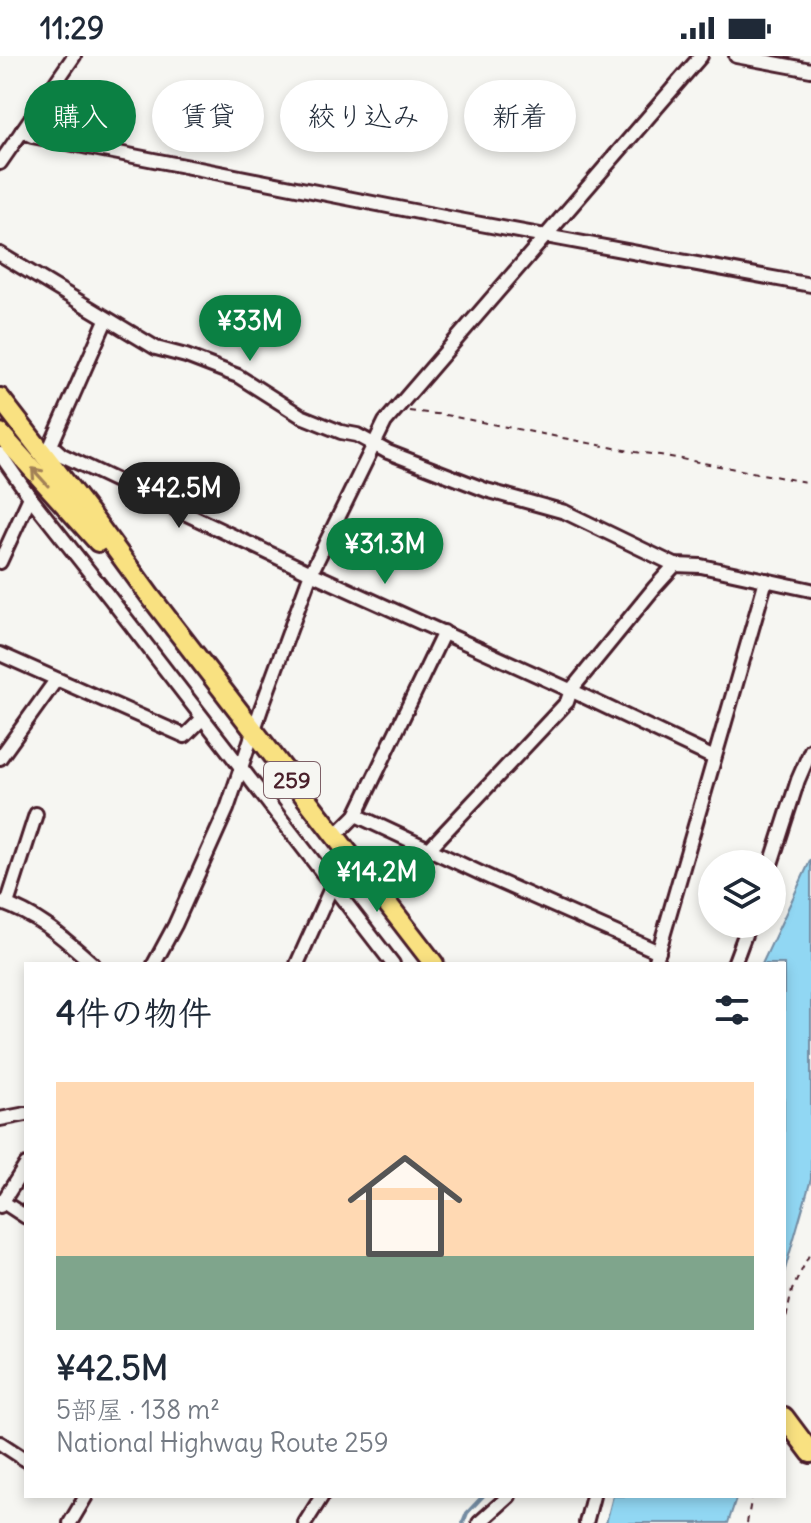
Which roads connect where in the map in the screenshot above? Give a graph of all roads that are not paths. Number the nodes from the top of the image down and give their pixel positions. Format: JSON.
{"nodes":[{"id":1,"x":74,"y":56,"type":"edge"},
{"id":2,"x":701,"y":56,"type":"edge"},
{"id":3,"x":736,"y":56,"type":"edge"},
{"id":4,"x":811,"y":70,"type":"edge"},
{"id":5,"x":22,"y":131,"type":"junction"},
{"id":6,"x":0,"y":163,"type":"edge"},
{"id":7,"x":545,"y":236,"type":"junction"},
{"id":8,"x":0,"y":254,"type":"edge"},
{"id":9,"x":811,"y":285,"type":"edge"},
{"id":10,"x":106,"y":320,"type":"junction"},
{"id":11,"x":0,"y":398,"type":"edge"},
{"id":12,"x":0,"y":433,"type":"edge"},
{"id":13,"x":373,"y":444,"type":"junction"},
{"id":14,"x":0,"y":454,"type":"edge"},
{"id":15,"x":30,"y":497,"type":"junction"},
{"id":16,"x":0,"y":562,"type":"edge"},
{"id":17,"x":675,"y":565,"type":"junction"},
{"id":18,"x":311,"y":573,"type":"junction"},
{"id":19,"x":766,"y":580,"type":"junction"},
{"id":20,"x":811,"y":590,"type":"edge"},
{"id":21,"x":150,"y":596,"type":"junction"},
{"id":22,"x":444,"y":632,"type":"junction"},
{"id":23,"x":0,"y":654,"type":"edge"},
{"id":24,"x":56,"y":680,"type":"junction"},
{"id":25,"x":571,"y":690,"type":"junction"},
{"id":26,"x":202,"y":719,"type":"junction"},
{"id":27,"x":253,"y":730,"type":"junction"},
{"id":28,"x":811,"y":750,"type":"edge"},
{"id":29,"x":0,"y":758,"type":"edge"},
{"id":30,"x":714,"y":758,"type":"junction"},
{"id":31,"x":241,"y":766,"type":"junction"},
{"id":32,"x":36,"y":814,"type":"dead end"},
{"id":33,"x":356,"y":815,"type":"junction"},
{"id":34,"x":335,"y":836,"type":"junction"},
{"id":35,"x":429,"y":849,"type":"junction"},
{"id":36,"x":776,"y":850,"type":"edge"},
{"id":37,"x":332,"y":886,"type":"junction"},
{"id":38,"x":3,"y":903,"type":"edge"},
{"id":39,"x":744,"y":938,"type":"edge"},
{"id":40,"x":657,"y":958,"type":"edge"},
{"id":41,"x":91,"y":962,"type":"edge"},
{"id":42,"x":155,"y":962,"type":"edge"},
{"id":43,"x":298,"y":962,"type":"edge"},
{"id":44,"x":391,"y":962,"type":"edge"},
{"id":45,"x":432,"y":962,"type":"edge"},
{"id":46,"x":735,"y":962,"type":"edge"},
{"id":47,"x":24,"y":1114,"type":"edge"},
{"id":48,"x":0,"y":1119,"type":"edge"},
{"id":49,"x":24,"y":1168,"type":"edge"},
{"id":50,"x":1,"y":1202,"type":"edge"},
{"id":51,"x":24,"y":1216,"type":"edge"},
{"id":52,"x":786,"y":1420,"type":"edge"},
{"id":53,"x":0,"y":1443,"type":"edge"},
{"id":54,"x":811,"y":1453,"type":"edge"},
{"id":55,"x":24,"y":1459,"type":"edge"},
{"id":56,"x":84,"y":1498,"type":"edge"},
{"id":57,"x":321,"y":1498,"type":"edge"},
{"id":58,"x":507,"y":1498,"type":"edge"},
{"id":59,"x":592,"y":1498,"type":"edge"},
{"id":60,"x":70,"y":1523,"type":"edge"},
{"id":61,"x":305,"y":1523,"type":"edge"},
{"id":62,"x":479,"y":1523,"type":"edge"},
{"id":63,"x":586,"y":1523,"type":"edge"}],
"edges":[{"from":1,"to":5,"type":"street"},
{"from":2,"to":7,"type":"street"},
{"from":3,"to":4,"type":"street"},
{"from":5,"to":6,"type":"street"},
{"from":5,"to":7,"type":"street"},
{"from":7,"to":9,"type":"street"},
{"from":7,"to":13,"type":"street"},
{"from":8,"to":10,"type":"street"},
{"from":10,"to":13,"type":"street"},
{"from":10,"to":18,"type":"street"},
{"from":11,"to":21,"type":"highway","number":"259"},
{"from":21,"to":12,"type":"highway","number":"259","one_way":true},
{"from":13,"to":17,"type":"street"},
{"from":13,"to":18,"type":"street"},
{"from":14,"to":15,"type":"street"},
{"from":15,"to":16,"type":"street"},
{"from":15,"to":26,"type":"street"},
{"from":17,"to":19,"type":"street"},
{"from":17,"to":25,"type":"street"},
{"from":18,"to":22,"type":"street"},
{"from":18,"to":27,"type":"street"},
{"from":19,"to":20,"type":"street"},
{"from":19,"to":30,"type":"street"},
{"from":21,"to":27,"type":"highway","number":"259"},
{"from":22,"to":25,"type":"street"},
{"from":22,"to":33,"type":"street"},
{"from":23,"to":24,"type":"street"},
{"from":24,"to":26,"type":"street"},
{"from":24,"to":29,"type":"street"},
{"from":25,"to":30,"type":"street"},
{"from":25,"to":35,"type":"street"},
{"from":26,"to":31,"type":"street"},
{"from":27,"to":31,"type":"street"},
{"from":27,"to":34,"type":"highway","number":"259"},
{"from":28,"to":36,"type":"street"},
{"from":30,"to":40,"type":"street"},
{"from":31,"to":37,"type":"street"},
{"from":31,"to":42,"type":"street"},
{"from":32,"to":38,"type":"street"},
{"from":33,"to":34,"type":"street"},
{"from":33,"to":35,"type":"street"},
{"from":34,"to":45,"type":"highway","number":"259"},
{"from":35,"to":40,"type":"street"},
{"from":37,"to":43,"type":"street"},
{"from":37,"to":44,"type":"street"},
{"from":38,"to":41,"type":"street"},
{"from":39,"to":46,"type":"street"},
{"from":47,"to":48,"type":"street"},
{"from":49,"to":50,"type":"street"},
{"from":50,"to":51,"type":"street"},
{"from":52,"to":54,"type":"highway"},
{"from":53,"to":55,"type":"street"},
{"from":56,"to":60,"type":"street"},
{"from":57,"to":61,"type":"street"},
{"from":58,"to":62,"type":"street"},
{"from":59,"to":63,"type":"street"}]}
